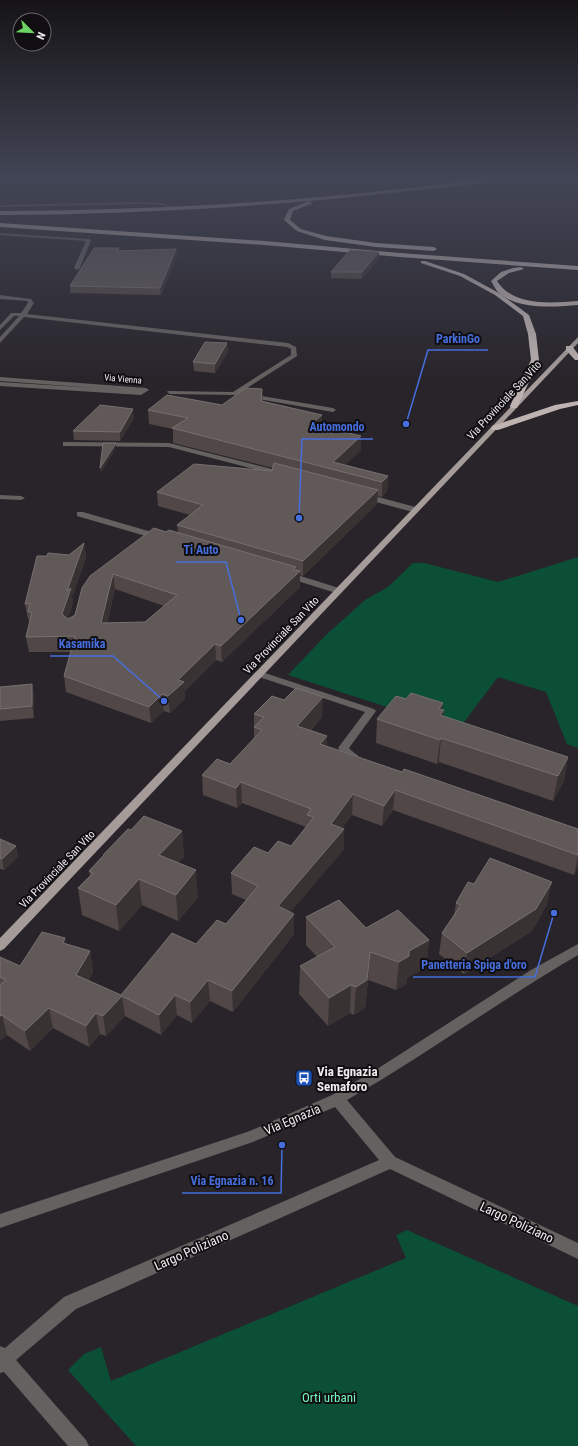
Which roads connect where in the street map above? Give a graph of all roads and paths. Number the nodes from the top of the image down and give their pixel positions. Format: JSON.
{"nodes":[{"id":1,"x":87,"y":245,"type":"edge"},
{"id":2,"x":293,"y":245,"type":"edge"},
{"id":3,"x":364,"y":245,"type":"edge"},
{"id":4,"x":382,"y":245,"type":"edge"},
{"id":5,"x":438,"y":250,"type":"dead end"},
{"id":6,"x":400,"y":255,"type":"junction"},
{"id":7,"x":578,"y":262,"type":"edge"},
{"id":8,"x":77,"y":268,"type":"dead end"},
{"id":9,"x":578,"y":269,"type":"edge"},
{"id":10,"x":0,"y":297,"type":"edge"},
{"id":11,"x":578,"y":303,"type":"edge"},
{"id":12,"x":23,"y":315,"type":"junction"},
{"id":13,"x":0,"y":328,"type":"edge"},
{"id":14,"x":578,"y":339,"type":"edge"},
{"id":15,"x":0,"y":341,"type":"edge"},
{"id":16,"x":570,"y":348,"type":"junction"},
{"id":17,"x":578,"y":358,"type":"edge"},
{"id":18,"x":0,"y":379,"type":"edge"},
{"id":19,"x":0,"y":384,"type":"edge"},
{"id":20,"x":170,"y":392,"type":"dead end"},
{"id":21,"x":234,"y":394,"type":"junction"},
{"id":22,"x":578,"y":403,"type":"edge"},
{"id":23,"x":514,"y":406,"type":"junction"},
{"id":24,"x":333,"y":410,"type":"dead end"},
{"id":25,"x":495,"y":428,"type":"junction"},
{"id":26,"x":66,"y":444,"type":"dead end"},
{"id":27,"x":285,"y":475,"type":"edge"},
{"id":28,"x":355,"y":494,"type":"edge"},
{"id":29,"x":0,"y":497,"type":"edge"},
{"id":30,"x":21,"y":498,"type":"dead end"},
{"id":31,"x":416,"y":510,"type":"junction"},
{"id":32,"x":80,"y":514,"type":"dead end"},
{"id":33,"x":170,"y":540,"type":"edge"},
{"id":34,"x":280,"y":573,"type":"edge"},
{"id":35,"x":339,"y":590,"type":"junction"},
{"id":36,"x":259,"y":674,"type":"junction"},
{"id":37,"x":365,"y":762,"type":"edge"},
{"id":38,"x":0,"y":946,"type":"edge"},
{"id":39,"x":578,"y":950,"type":"edge"},
{"id":40,"x":337,"y":1099,"type":"junction"},
{"id":41,"x":390,"y":1162,"type":"junction"},
{"id":42,"x":0,"y":1221,"type":"edge"},
{"id":43,"x":578,"y":1251,"type":"edge"},
{"id":44,"x":1,"y":1359,"type":"edge"},
{"id":45,"x":80,"y":1446,"type":"edge"}],
"edges":[{"from":1,"to":8,"type":"street"},
{"from":2,"to":6,"type":"highway"},
{"from":3,"to":7,"type":"highway"},
{"from":4,"to":5,"type":"highway"},
{"from":6,"to":9,"type":"highway"},
{"from":6,"to":23,"type":"highway"},
{"from":9,"to":11,"type":"highway"},
{"from":10,"to":12,"type":"street"},
{"from":12,"to":13,"type":"street"},
{"from":12,"to":15,"type":"street"},
{"from":12,"to":21,"type":"street"},
{"from":14,"to":16,"type":"main road","name":"Via Provinciale San Vito"},
{"from":16,"to":17,"type":"highway"},
{"from":16,"to":23,"type":"main road","name":"Via Provinciale San Vito"},
{"from":18,"to":19,"type":"street","name":"Via Vienna"},
{"from":20,"to":21,"type":"street"},
{"from":21,"to":24,"type":"street"},
{"from":22,"to":25,"type":"highway"},
{"from":23,"to":25,"type":"main road","name":"Via Provinciale San Vito"},
{"from":25,"to":31,"type":"main road","name":"Via Provinciale San Vito"},
{"from":26,"to":27,"type":"street"},
{"from":28,"to":31,"type":"street"},
{"from":29,"to":30,"type":"street"},
{"from":31,"to":35,"type":"main road","name":"Via Provinciale San Vito"},
{"from":32,"to":33,"type":"street"},
{"from":34,"to":35,"type":"street"},
{"from":35,"to":36,"type":"main road","name":"Via Provinciale San Vito"},
{"from":36,"to":37,"type":"street"},
{"from":36,"to":38,"type":"main road","name":"Via Provinciale San Vito"},
{"from":39,"to":40,"type":"street","name":"Via Egnazia"},
{"from":40,"to":41,"type":"street","name":"Largo Poliziano"},
{"from":40,"to":42,"type":"street","name":"Via Egnazia"},
{"from":41,"to":43,"type":"street","name":"Largo Poliziano"},
{"from":41,"to":44,"type":"street","name":"Largo Poliziano"},
{"from":44,"to":45,"type":"street"}]}
